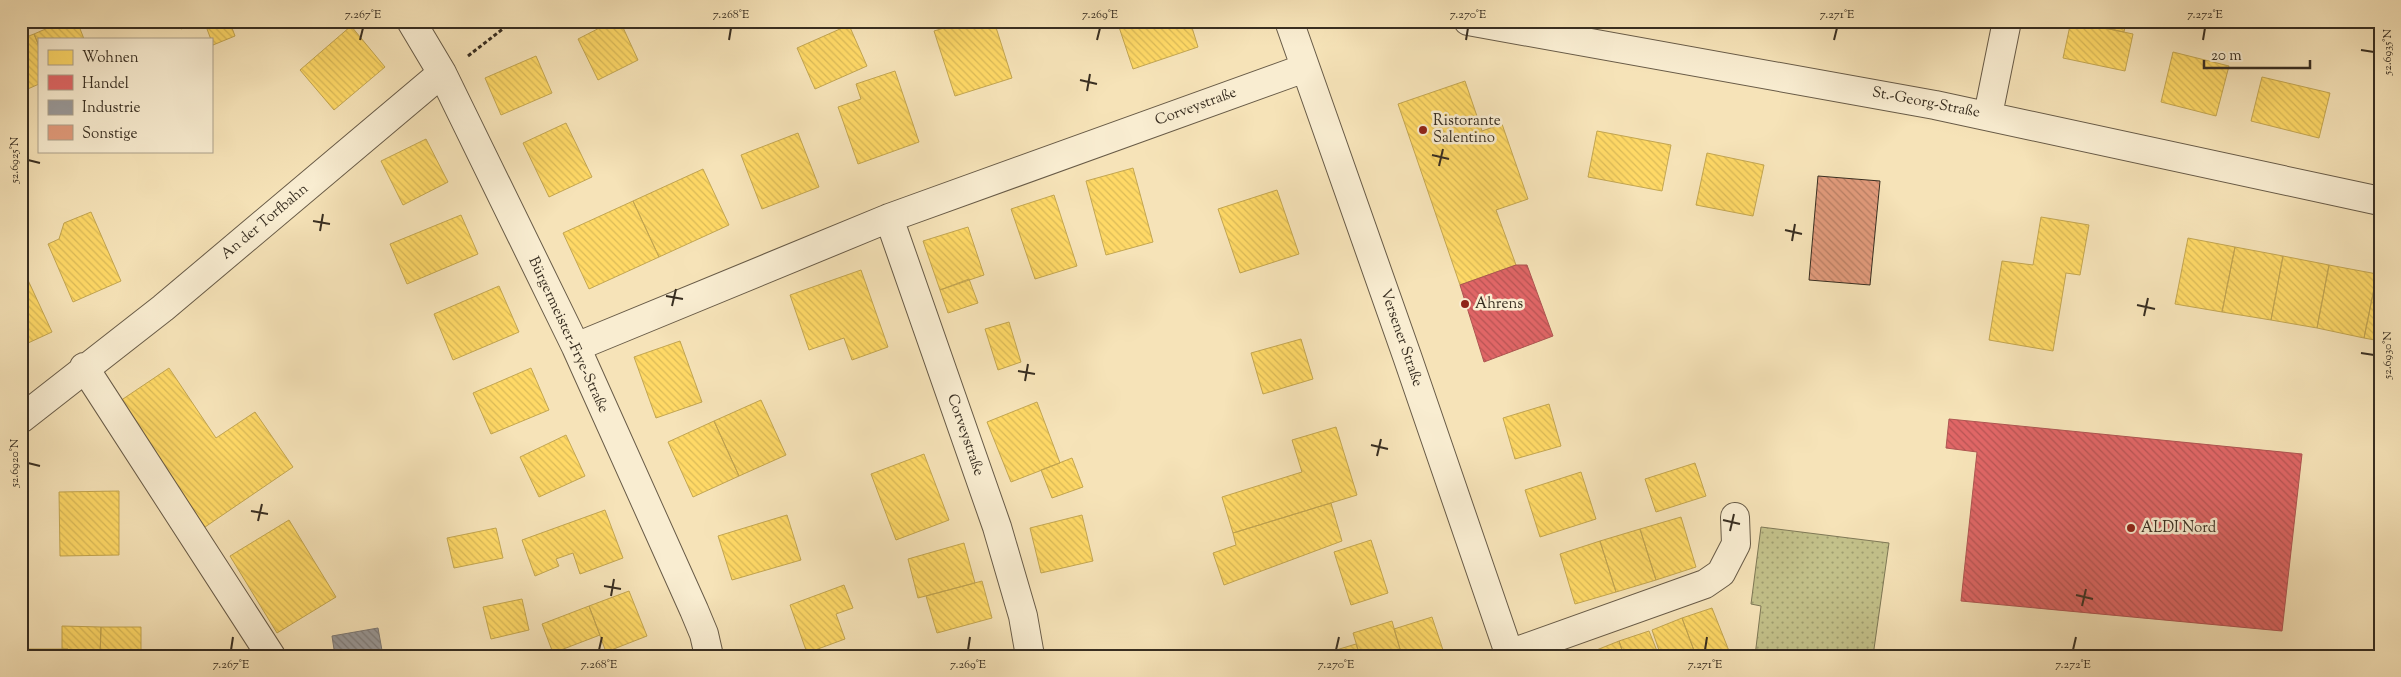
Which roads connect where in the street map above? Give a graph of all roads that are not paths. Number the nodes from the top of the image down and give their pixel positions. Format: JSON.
{"nodes":[{"id":1,"x":411,"y":21,"type":"edge"},
{"id":2,"x":1289,"y":21,"type":"edge"},
{"id":3,"x":1468,"y":21,"type":"edge"},
{"id":4,"x":2007,"y":21,"type":"edge"},
{"id":5,"x":1305,"y":68,"type":"junction"},
{"id":6,"x":442,"y":73,"type":"junction"},
{"id":7,"x":1988,"y":115,"type":"junction"},
{"id":8,"x":2380,"y":201,"type":"edge"},
{"id":9,"x":889,"y":218,"type":"junction"},
{"id":10,"x":576,"y":348,"type":"junction"},
{"id":11,"x":84,"y":367,"type":"junction"},
{"id":12,"x":21,"y":419,"type":"edge"},
{"id":13,"x":1735,"y":517,"type":"dead end"},
{"id":14,"x":1510,"y":655,"type":"edge"},
{"id":15,"x":271,"y":656,"type":"edge"},
{"id":16,"x":709,"y":656,"type":"edge"},
{"id":17,"x":1030,"y":656,"type":"edge"}],
"edges":[{"from":1,"to":6,"type":"street","name":"Bürgermeister-Frye-Straße"},
{"from":2,"to":5,"type":"street","name":"Versener Straße"},
{"from":3,"to":7,"type":"street","name":"St.-Georg-Straße"},
{"from":4,"to":7,"type":"street"},
{"from":5,"to":9,"type":"street","name":"Corveystraße"},
{"from":5,"to":14,"type":"street","name":"Versener Straße"},
{"from":6,"to":10,"type":"street","name":"Bürgermeister-Frye-Straße"},
{"from":6,"to":11,"type":"street","name":"An der Torfbahn"},
{"from":7,"to":8,"type":"street","name":"St.-Georg-Straße"},
{"from":9,"to":10,"type":"street","name":"Corveystraße"},
{"from":9,"to":17,"type":"street","name":"Corveystraße"},
{"from":10,"to":16,"type":"street","name":"Bürgermeister-Frye-Straße"},
{"from":11,"to":12,"type":"street","name":"An der Torfbahn"},
{"from":11,"to":15,"type":"street"},
{"from":13,"to":14,"type":"street"}]}
